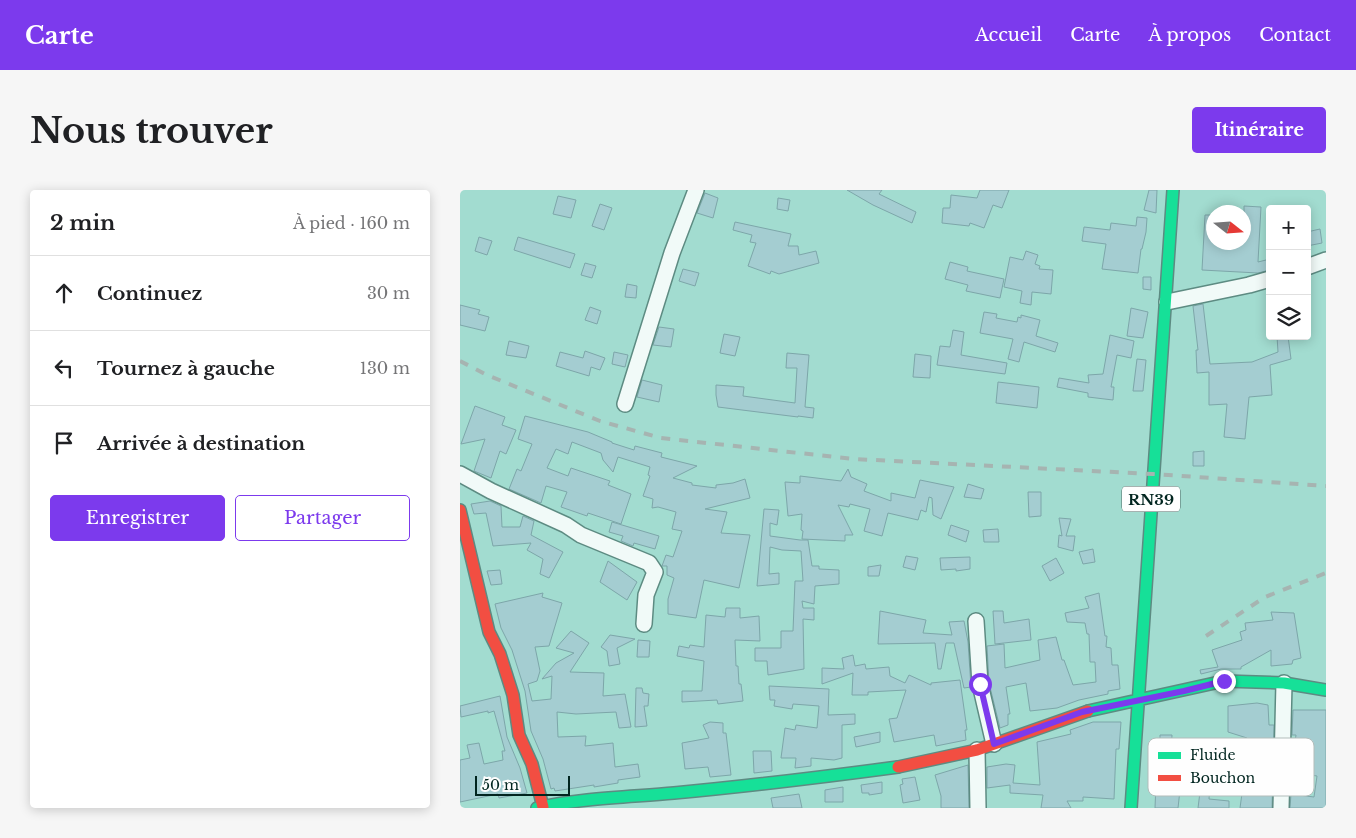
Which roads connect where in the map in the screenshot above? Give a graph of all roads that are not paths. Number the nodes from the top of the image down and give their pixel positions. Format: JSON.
{"nodes":[{"id":1,"x":696,"y":190,"type":"edge"},
{"id":2,"x":1173,"y":190,"type":"edge"},
{"id":3,"x":1326,"y":260,"type":"edge"},
{"id":4,"x":1311,"y":265,"type":"edge"},
{"id":5,"x":1266,"y":280,"type":"edge"},
{"id":6,"x":1167,"y":302,"type":"junction"},
{"id":7,"x":625,"y":404,"type":"dead end"},
{"id":8,"x":460,"y":474,"type":"edge"},
{"id":9,"x":460,"y":510,"type":"edge"},
{"id":10,"x":976,"y":621,"type":"dead end"},
{"id":11,"x":644,"y":624,"type":"dead end"},
{"id":12,"x":1284,"y":683,"type":"junction"},
{"id":13,"x":1326,"y":690,"type":"edge"},
{"id":14,"x":1138,"y":700,"type":"junction"},
{"id":15,"x":1283,"y":738,"type":"edge"},
{"id":16,"x":994,"y":744,"type":"junction"},
{"id":17,"x":976,"y":750,"type":"junction"},
{"id":18,"x":668,"y":801,"type":"edge"},
{"id":19,"x":540,"y":807,"type":"edge"},
{"id":20,"x":978,"y":808,"type":"edge"},
{"id":21,"x":1131,"y":808,"type":"edge"}],
"edges":[{"from":1,"to":7,"type":"street"},
{"from":2,"to":6,"type":"main road","number":"RN39"},
{"from":3,"to":4,"type":"street"},
{"from":5,"to":6,"type":"street"},
{"from":6,"to":14,"type":"main road","number":"RN39"},
{"from":8,"to":11,"type":"street"},
{"from":9,"to":19,"type":"main road"},
{"from":10,"to":16,"type":"street"},
{"from":12,"to":13,"type":"main road"},
{"from":12,"to":14,"type":"main road"},
{"from":12,"to":15,"type":"street"},
{"from":14,"to":16,"type":"main road"},
{"from":14,"to":21,"type":"main road","number":"RN39"},
{"from":16,"to":17,"type":"main road"},
{"from":17,"to":18,"type":"main road"},
{"from":17,"to":20,"type":"street"},
{"from":18,"to":19,"type":"main road"}]}
